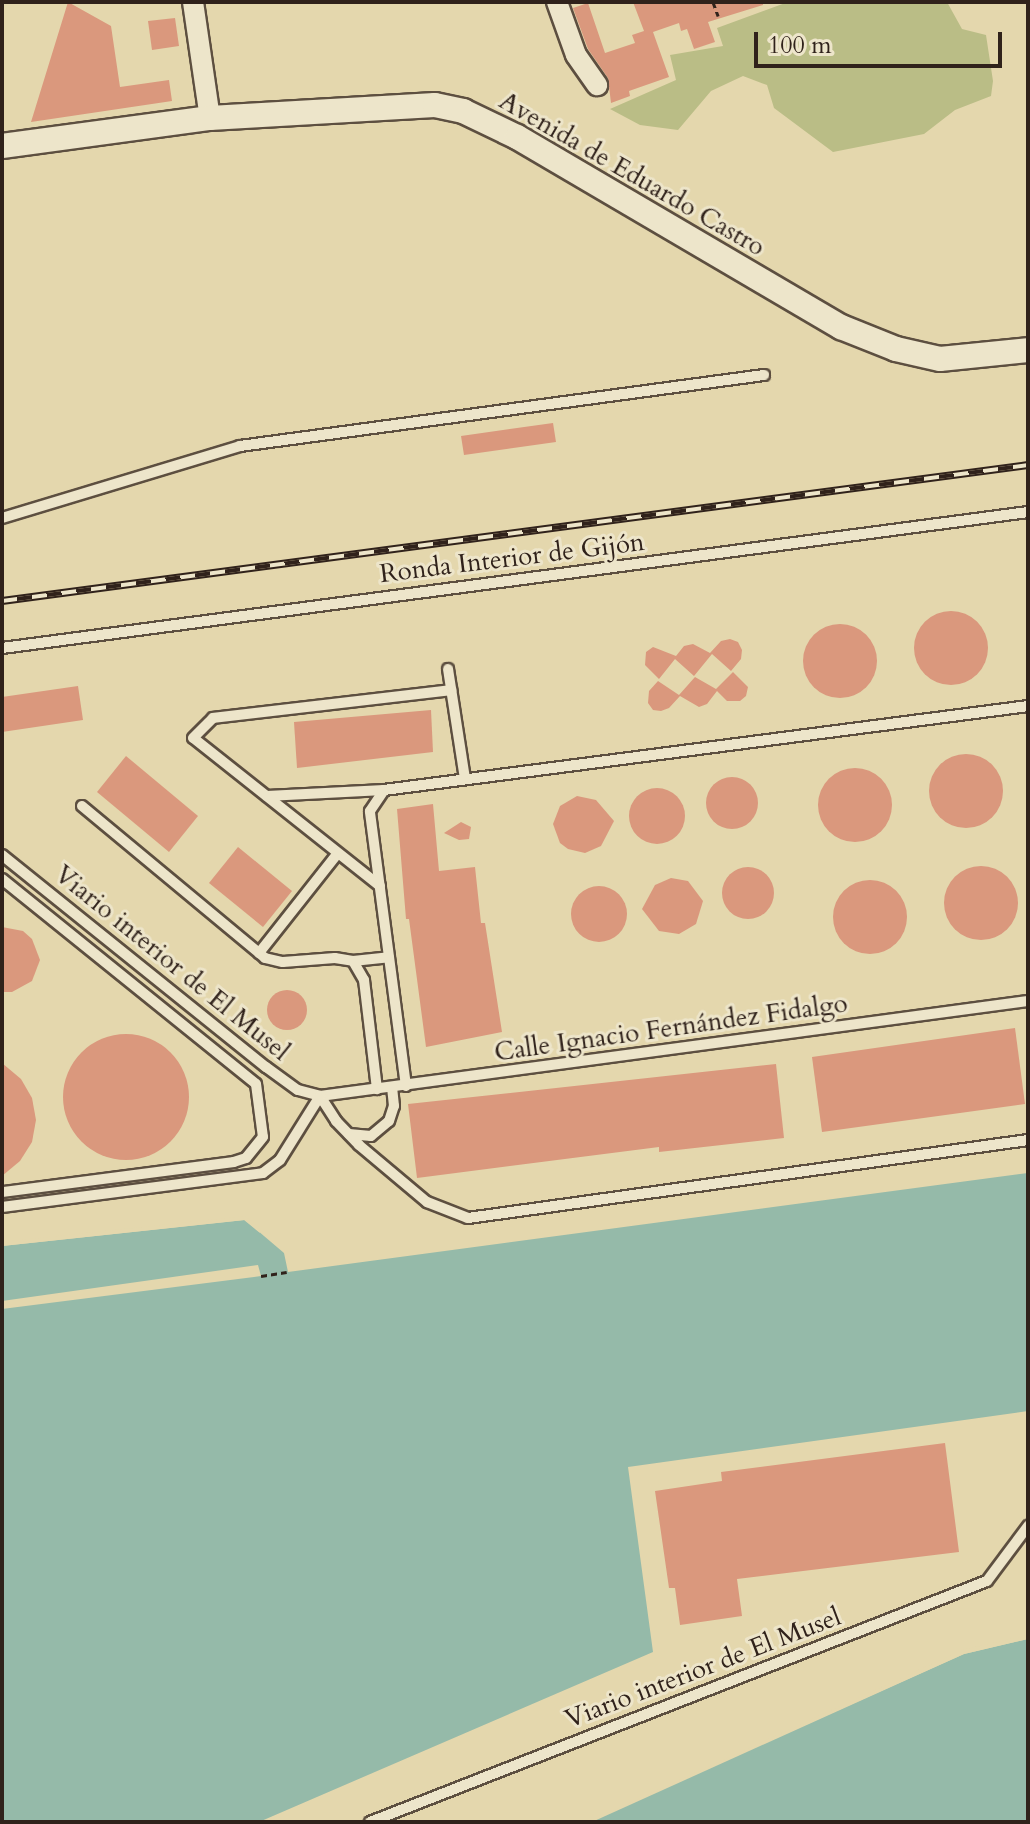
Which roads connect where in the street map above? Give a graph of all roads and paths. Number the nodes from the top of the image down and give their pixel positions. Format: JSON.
{"nodes":[{"id":1,"x":193,"y":2,"type":"edge"},
{"id":2,"x":557,"y":2,"type":"edge"},
{"id":3,"x":713,"y":2,"type":"edge"},
{"id":4,"x":718,"y":16,"type":"dead end"},
{"id":5,"x":597,"y":85,"type":"dead end"},
{"id":6,"x":210,"y":118,"type":"junction"},
{"id":7,"x":2,"y":146,"type":"edge"},
{"id":8,"x":1028,"y":350,"type":"edge"},
{"id":9,"x":764,"y":375,"type":"dead end"},
{"id":10,"x":1028,"y":512,"type":"edge"},
{"id":11,"x":2,"y":518,"type":"edge"},
{"id":12,"x":2,"y":648,"type":"edge"},
{"id":13,"x":448,"y":669,"type":"dead end"},
{"id":14,"x":451,"y":690,"type":"junction"},
{"id":15,"x":1028,"y":706,"type":"edge"},
{"id":16,"x":465,"y":779,"type":"junction"},
{"id":17,"x":384,"y":790,"type":"junction"},
{"id":18,"x":267,"y":796,"type":"junction"},
{"id":19,"x":82,"y":806,"type":"dead end"},
{"id":20,"x":338,"y":853,"type":"junction"},
{"id":21,"x":2,"y":855,"type":"edge"},
{"id":22,"x":2,"y":879,"type":"edge"},
{"id":23,"x":380,"y":886,"type":"junction"},
{"id":24,"x":259,"y":953,"type":"junction"},
{"id":25,"x":389,"y":957,"type":"junction"},
{"id":26,"x":353,"y":961,"type":"junction"},
{"id":27,"x":1028,"y":1001,"type":"edge"},
{"id":28,"x":406,"y":1086,"type":"junction"},
{"id":29,"x":392,"y":1087,"type":"junction"},
{"id":30,"x":377,"y":1089,"type":"junction"},
{"id":31,"x":320,"y":1096,"type":"junction"},
{"id":32,"x":349,"y":1134,"type":"junction"},
{"id":33,"x":1028,"y":1140,"type":"edge"},
{"id":34,"x":2,"y":1192,"type":"edge"},
{"id":35,"x":2,"y":1207,"type":"edge"},
{"id":36,"x":287,"y":1272,"type":"dead end"},
{"id":37,"x":261,"y":1276,"type":"dead end"},
{"id":38,"x":1028,"y":1526,"type":"edge"},
{"id":39,"x":370,"y":1822,"type":"edge"}],
"edges":[{"from":1,"to":6,"type":"street"},
{"from":2,"to":5,"type":"street"},
{"from":3,"to":4,"type":"path"},
{"from":6,"to":7,"type":"street","name":"Avenida de Eduardo Castro"},
{"from":6,"to":8,"type":"street","name":"Avenida de Eduardo Castro"},
{"from":9,"to":11,"type":"lane"},
{"from":10,"to":12,"type":"lane","name":"Ronda Interior de Gijón"},
{"from":13,"to":14,"type":"lane"},
{"from":14,"to":16,"type":"lane"},
{"from":14,"to":18,"type":"lane"},
{"from":15,"to":16,"type":"lane"},
{"from":16,"to":17,"type":"lane"},
{"from":17,"to":18,"type":"lane"},
{"from":17,"to":23,"type":"lane"},
{"from":18,"to":20,"type":"lane"},
{"from":19,"to":24,"type":"lane"},
{"from":20,"to":23,"type":"lane"},
{"from":20,"to":24,"type":"lane"},
{"from":21,"to":31,"type":"lane","name":"Viario interior de El Musel"},
{"from":22,"to":34,"type":"lane"},
{"from":23,"to":25,"type":"lane"},
{"from":24,"to":26,"type":"lane"},
{"from":25,"to":26,"type":"lane"},
{"from":25,"to":28,"type":"lane"},
{"from":26,"to":30,"type":"lane"},
{"from":27,"to":28,"type":"lane","name":"Calle Ignacio Fernández Fidalgo"},
{"from":28,"to":29,"type":"lane","name":"Calle Ignacio Fernández Fidalgo"},
{"from":29,"to":30,"type":"lane","name":"Calle Ignacio Fernández Fidalgo"},
{"from":29,"to":32,"type":"lane"},
{"from":30,"to":31,"type":"lane","name":"Calle Ignacio Fernández Fidalgo"},
{"from":31,"to":32,"type":"lane"},
{"from":31,"to":35,"type":"lane"},
{"from":32,"to":33,"type":"lane"},
{"from":36,"to":37,"type":"path"},
{"from":38,"to":39,"type":"lane","name":"Viario interior de El Musel"}]}
